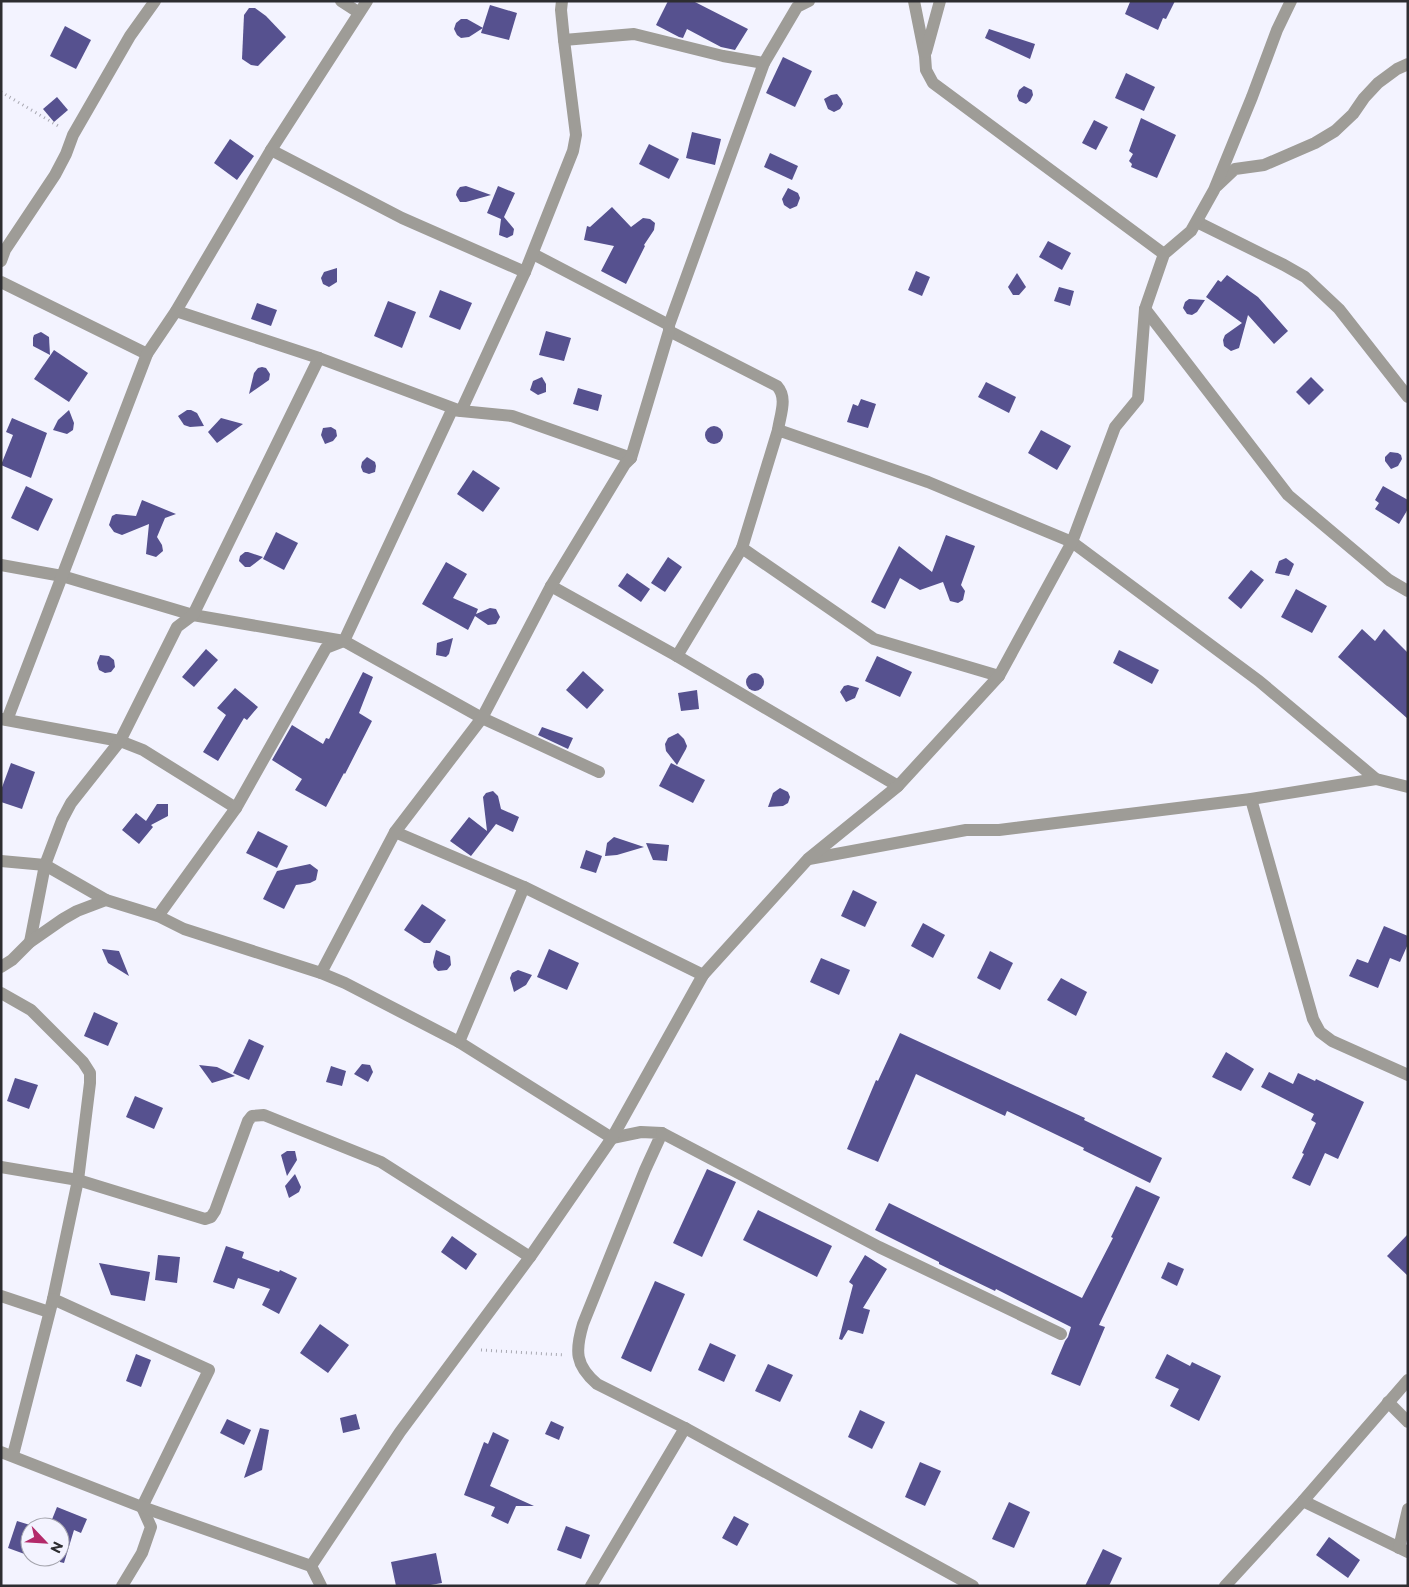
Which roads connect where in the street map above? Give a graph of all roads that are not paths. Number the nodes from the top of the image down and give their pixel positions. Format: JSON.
{"nodes":[{"id":1,"x":156,"y":1,"type":"edge"},
{"id":2,"x":341,"y":1,"type":"edge"},
{"id":3,"x":367,"y":1,"type":"edge"},
{"id":4,"x":562,"y":1,"type":"edge"},
{"id":5,"x":809,"y":1,"type":"edge"},
{"id":6,"x":914,"y":1,"type":"edge"},
{"id":7,"x":940,"y":1,"type":"edge"},
{"id":8,"x":1291,"y":1,"type":"edge"},
{"id":9,"x":358,"y":12,"type":"junction"},
{"id":10,"x":564,"y":40,"type":"junction"},
{"id":11,"x":925,"y":56,"type":"junction"},
{"id":12,"x":764,"y":63,"type":"junction"},
{"id":13,"x":1408,"y":64,"type":"edge"},
{"id":14,"x":271,"y":150,"type":"junction"},
{"id":15,"x":1214,"y":190,"type":"junction"},
{"id":16,"x":1197,"y":222,"type":"junction"},
{"id":17,"x":533,"y":254,"type":"junction"},
{"id":18,"x":1164,"y":254,"type":"junction"},
{"id":19,"x":1,"y":261,"type":"edge"},
{"id":20,"x":525,"y":272,"type":"junction"},
{"id":21,"x":1,"y":282,"type":"edge"},
{"id":22,"x":1145,"y":309,"type":"junction"},
{"id":23,"x":176,"y":311,"type":"junction"},
{"id":24,"x":669,"y":328,"type":"junction"},
{"id":25,"x":147,"y":354,"type":"junction"},
{"id":26,"x":319,"y":358,"type":"junction"},
{"id":27,"x":1408,"y":397,"type":"edge"},
{"id":28,"x":461,"y":411,"type":"junction"},
{"id":29,"x":778,"y":430,"type":"junction"},
{"id":30,"x":631,"y":458,"type":"junction"},
{"id":31,"x":1072,"y":542,"type":"junction"},
{"id":32,"x":742,"y":548,"type":"junction"},
{"id":33,"x":1,"y":565,"type":"edge"},
{"id":34,"x":62,"y":576,"type":"junction"},
{"id":35,"x":551,"y":586,"type":"junction"},
{"id":36,"x":1408,"y":590,"type":"edge"},
{"id":37,"x":193,"y":615,"type":"junction"},
{"id":38,"x":344,"y":641,"type":"junction"},
{"id":39,"x":677,"y":656,"type":"junction"},
{"id":40,"x":999,"y":676,"type":"junction"},
{"id":41,"x":482,"y":718,"type":"junction"},
{"id":42,"x":4,"y":720,"type":"edge"},
{"id":43,"x":120,"y":742,"type":"junction"},
{"id":44,"x":599,"y":772,"type":"dead end"},
{"id":45,"x":1376,"y":779,"type":"junction"},
{"id":46,"x":898,"y":786,"type":"junction"},
{"id":47,"x":1408,"y":787,"type":"edge"},
{"id":48,"x":1251,"y":799,"type":"junction"},
{"id":49,"x":236,"y":808,"type":"junction"},
{"id":50,"x":395,"y":832,"type":"junction"},
{"id":51,"x":808,"y":859,"type":"junction"},
{"id":52,"x":1,"y":861,"type":"edge"},
{"id":53,"x":45,"y":865,"type":"junction"},
{"id":54,"x":524,"y":888,"type":"junction"},
{"id":55,"x":106,"y":900,"type":"junction"},
{"id":56,"x":158,"y":916,"type":"junction"},
{"id":57,"x":30,"y":942,"type":"junction"},
{"id":58,"x":1,"y":967,"type":"edge"},
{"id":59,"x":321,"y":973,"type":"junction"},
{"id":60,"x":703,"y":975,"type":"junction"},
{"id":61,"x":1,"y":993,"type":"edge"},
{"id":62,"x":458,"y":1042,"type":"junction"},
{"id":63,"x":1408,"y":1075,"type":"edge"},
{"id":64,"x":662,"y":1133,"type":"junction"},
{"id":65,"x":612,"y":1138,"type":"junction"},
{"id":66,"x":1,"y":1167,"type":"edge"},
{"id":67,"x":78,"y":1180,"type":"junction"},
{"id":68,"x":530,"y":1257,"type":"junction"},
{"id":69,"x":1,"y":1296,"type":"edge"},
{"id":70,"x":53,"y":1299,"type":"junction"},
{"id":71,"x":49,"y":1312,"type":"junction"},
{"id":72,"x":1061,"y":1334,"type":"dead end"},
{"id":73,"x":1408,"y":1380,"type":"edge"},
{"id":74,"x":1388,"y":1402,"type":"junction"},
{"id":75,"x":1408,"y":1422,"type":"edge"},
{"id":76,"x":685,"y":1428,"type":"junction"},
{"id":77,"x":7,"y":1453,"type":"edge"},
{"id":78,"x":1303,"y":1501,"type":"junction"},
{"id":79,"x":142,"y":1508,"type":"junction"},
{"id":80,"x":1408,"y":1509,"type":"edge"},
{"id":81,"x":1404,"y":1550,"type":"edge"},
{"id":82,"x":311,"y":1566,"type":"junction"},
{"id":83,"x":122,"y":1586,"type":"edge"},
{"id":84,"x":320,"y":1586,"type":"edge"},
{"id":85,"x":591,"y":1586,"type":"edge"},
{"id":86,"x":973,"y":1586,"type":"edge"},
{"id":87,"x":1225,"y":1586,"type":"edge"}],
"edges":[{"from":1,"to":19,"type":"street"},
{"from":2,"to":9,"type":"street"},
{"from":3,"to":9,"type":"street"},
{"from":4,"to":10,"type":"street"},
{"from":5,"to":12,"type":"street"},
{"from":6,"to":11,"type":"street"},
{"from":7,"to":11,"type":"street"},
{"from":8,"to":15,"type":"street"},
{"from":9,"to":14,"type":"street"},
{"from":10,"to":12,"type":"street"},
{"from":10,"to":17,"type":"street"},
{"from":11,"to":18,"type":"street"},
{"from":12,"to":24,"type":"street"},
{"from":13,"to":15,"type":"street"},
{"from":14,"to":20,"type":"street"},
{"from":14,"to":23,"type":"street"},
{"from":15,"to":16,"type":"street"},
{"from":16,"to":18,"type":"street"},
{"from":16,"to":27,"type":"street"},
{"from":17,"to":20,"type":"street"},
{"from":17,"to":24,"type":"street"},
{"from":18,"to":22,"type":"street"},
{"from":20,"to":28,"type":"street"},
{"from":21,"to":25,"type":"street"},
{"from":22,"to":31,"type":"street"},
{"from":22,"to":36,"type":"street"},
{"from":23,"to":25,"type":"street"},
{"from":23,"to":26,"type":"street"},
{"from":24,"to":29,"type":"street"},
{"from":24,"to":30,"type":"street"},
{"from":25,"to":34,"type":"street"},
{"from":26,"to":28,"type":"street"},
{"from":26,"to":37,"type":"street"},
{"from":28,"to":30,"type":"street"},
{"from":28,"to":38,"type":"street"},
{"from":29,"to":31,"type":"street"},
{"from":29,"to":32,"type":"street"},
{"from":30,"to":35,"type":"street"},
{"from":31,"to":40,"type":"street"},
{"from":31,"to":45,"type":"street"},
{"from":32,"to":39,"type":"street"},
{"from":32,"to":40,"type":"street"},
{"from":33,"to":34,"type":"street"},
{"from":34,"to":37,"type":"street"},
{"from":34,"to":42,"type":"street"},
{"from":35,"to":39,"type":"street"},
{"from":35,"to":41,"type":"street"},
{"from":37,"to":38,"type":"street"},
{"from":37,"to":43,"type":"street"},
{"from":38,"to":41,"type":"street"},
{"from":38,"to":49,"type":"street"},
{"from":39,"to":46,"type":"street"},
{"from":40,"to":46,"type":"street"},
{"from":41,"to":44,"type":"street"},
{"from":41,"to":50,"type":"street"},
{"from":42,"to":43,"type":"street"},
{"from":43,"to":49,"type":"street"},
{"from":43,"to":53,"type":"street"},
{"from":45,"to":47,"type":"street"},
{"from":45,"to":48,"type":"street"},
{"from":46,"to":51,"type":"street"},
{"from":48,"to":51,"type":"street"},
{"from":48,"to":63,"type":"street"},
{"from":49,"to":56,"type":"street"},
{"from":50,"to":54,"type":"street"},
{"from":50,"to":59,"type":"street"},
{"from":51,"to":60,"type":"street"},
{"from":52,"to":53,"type":"street"},
{"from":53,"to":55,"type":"street"},
{"from":53,"to":57,"type":"street"},
{"from":54,"to":60,"type":"street"},
{"from":54,"to":62,"type":"street"},
{"from":55,"to":56,"type":"street"},
{"from":55,"to":57,"type":"street"},
{"from":56,"to":59,"type":"street"},
{"from":57,"to":58,"type":"street"},
{"from":59,"to":62,"type":"street"},
{"from":60,"to":65,"type":"street"},
{"from":61,"to":67,"type":"street"},
{"from":62,"to":65,"type":"street"},
{"from":64,"to":65,"type":"street"},
{"from":64,"to":72,"type":"street"},
{"from":64,"to":76,"type":"street"},
{"from":65,"to":68,"type":"street"},
{"from":66,"to":67,"type":"street"},
{"from":67,"to":68,"type":"street"},
{"from":67,"to":70,"type":"street"},
{"from":68,"to":82,"type":"street"},
{"from":69,"to":71,"type":"street"},
{"from":70,"to":71,"type":"street"},
{"from":70,"to":79,"type":"street"},
{"from":71,"to":77,"type":"street"},
{"from":73,"to":74,"type":"street"},
{"from":74,"to":75,"type":"street"},
{"from":74,"to":78,"type":"street"},
{"from":76,"to":85,"type":"street"},
{"from":76,"to":86,"type":"street"},
{"from":77,"to":79,"type":"street"},
{"from":78,"to":81,"type":"street"},
{"from":78,"to":87,"type":"street"},
{"from":79,"to":82,"type":"street"},
{"from":79,"to":83,"type":"street"},
{"from":80,"to":81,"type":"street"},
{"from":82,"to":84,"type":"street"}]}
